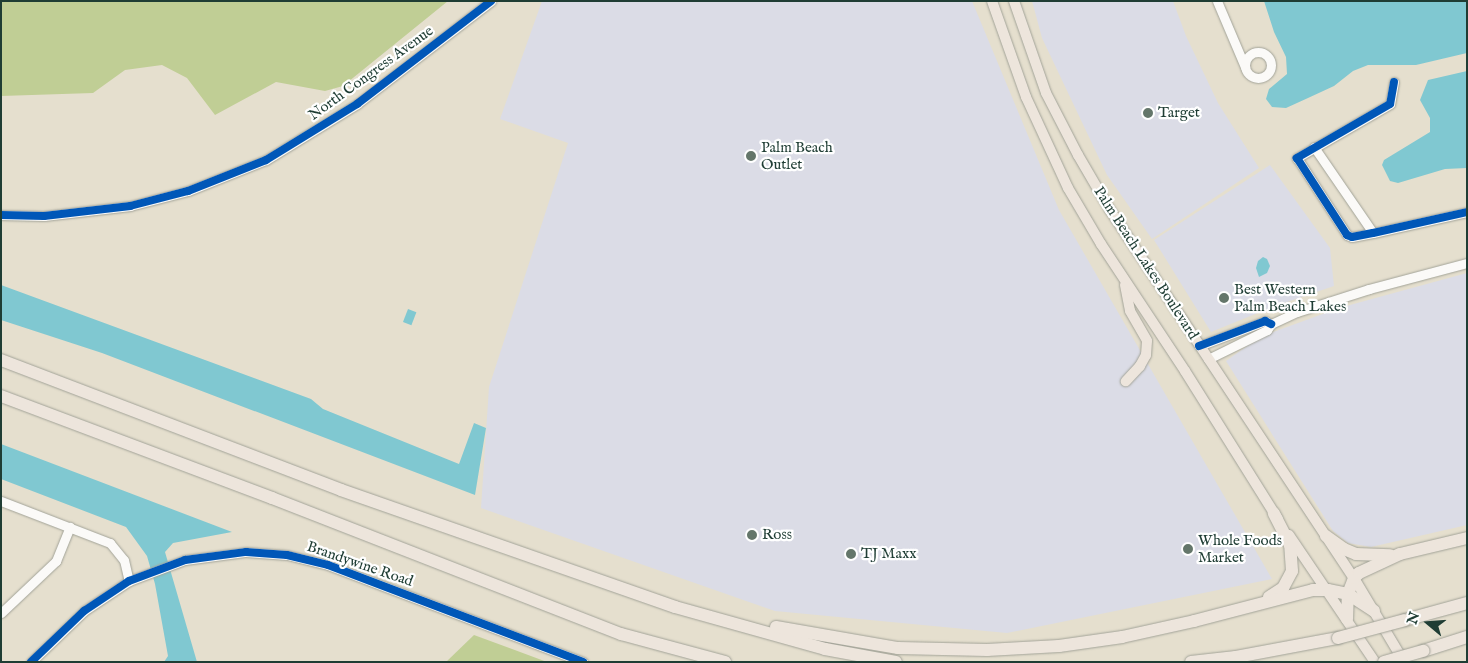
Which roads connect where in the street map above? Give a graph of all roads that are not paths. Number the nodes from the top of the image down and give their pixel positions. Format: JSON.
{"nodes":[{"id":1,"x":491,"y":1,"type":"edge"},
{"id":2,"x":992,"y":1,"type":"edge"},
{"id":3,"x":1010,"y":1,"type":"edge"},
{"id":4,"x":1014,"y":1,"type":"edge"},
{"id":5,"x":1217,"y":1,"type":"edge"},
{"id":6,"x":1018,"y":16,"type":"junction"},
{"id":7,"x":1245,"y":67,"type":"dead end"},
{"id":8,"x":1394,"y":82,"type":"dead end"},
{"id":9,"x":1314,"y":148,"type":"junction"},
{"id":10,"x":1467,"y":212,"type":"edge"},
{"id":11,"x":1,"y":215,"type":"edge"},
{"id":12,"x":1373,"y":233,"type":"junction"},
{"id":13,"x":1467,"y":263,"type":"edge"},
{"id":14,"x":1124,"y":279,"type":"junction"},
{"id":15,"x":1271,"y":324,"type":"junction"},
{"id":16,"x":1199,"y":346,"type":"junction"},
{"id":17,"x":1208,"y":358,"type":"junction"},
{"id":18,"x":1,"y":360,"type":"edge"},
{"id":19,"x":1126,"y":381,"type":"dead end"},
{"id":20,"x":1,"y":396,"type":"edge"},
{"id":21,"x":1,"y":501,"type":"edge"},
{"id":22,"x":1274,"y":513,"type":"junction"},
{"id":23,"x":70,"y":527,"type":"junction"},
{"id":24,"x":1326,"y":536,"type":"junction"},
{"id":25,"x":1467,"y":538,"type":"edge"},
{"id":26,"x":1400,"y":554,"type":"junction"},
{"id":27,"x":1354,"y":578,"type":"junction"},
{"id":28,"x":129,"y":581,"type":"junction"},
{"id":29,"x":1328,"y":590,"type":"junction"},
{"id":30,"x":1348,"y":594,"type":"junction"},
{"id":31,"x":1467,"y":603,"type":"edge"},
{"id":32,"x":1254,"y":606,"type":"junction"},
{"id":33,"x":675,"y":607,"type":"junction"},
{"id":34,"x":1374,"y":611,"type":"junction"},
{"id":35,"x":1,"y":613,"type":"edge"},
{"id":36,"x":1347,"y":619,"type":"junction"},
{"id":37,"x":1467,"y":637,"type":"edge"},
{"id":38,"x":31,"y":662,"type":"edge"},
{"id":39,"x":583,"y":662,"type":"edge"},
{"id":40,"x":725,"y":662,"type":"edge"},
{"id":41,"x":896,"y":662,"type":"edge"},
{"id":42,"x":1191,"y":662,"type":"edge"},
{"id":43,"x":1375,"y":662,"type":"edge"},
{"id":44,"x":1384,"y":662,"type":"edge"},
{"id":45,"x":1404,"y":662,"type":"edge"}],
"edges":[{"from":1,"to":11,"type":"street","name":"North Congress Avenue"},
{"from":2,"to":14,"type":"main road","name":"Palm Beach Lakes Boulevard"},
{"from":3,"to":6,"type":"main road"},
{"from":4,"to":6,"type":"main road","name":"Palm Beach Lakes Boulevard"},
{"from":5,"to":7,"type":"street"},
{"from":6,"to":16,"type":"main road","name":"Palm Beach Lakes Boulevard"},
{"from":8,"to":9,"type":"street"},
{"from":9,"to":12,"type":"street"},
{"from":9,"to":12,"type":"street"},
{"from":10,"to":12,"type":"street"},
{"from":13,"to":15,"type":"street"},
{"from":14,"to":19,"type":"main road"},
{"from":14,"to":22,"type":"main road","name":"Palm Beach Lakes Boulevard"},
{"from":15,"to":16,"type":"street"},
{"from":15,"to":17,"type":"street"},
{"from":16,"to":17,"type":"main road","name":"Palm Beach Lakes Boulevard"},
{"from":17,"to":24,"type":"main road","name":"Palm Beach Lakes Boulevard"},
{"from":18,"to":33,"type":"highway"},
{"from":20,"to":40,"type":"highway"},
{"from":21,"to":23,"type":"street"},
{"from":22,"to":29,"type":"main road","name":"Palm Beach Lakes Boulevard"},
{"from":22,"to":32,"type":"highway"},
{"from":23,"to":28,"type":"street"},
{"from":23,"to":35,"type":"street"},
{"from":24,"to":26,"type":"highway"},
{"from":24,"to":27,"type":"main road","name":"Palm Beach Lakes Boulevard"},
{"from":25,"to":26,"type":"highway"},
{"from":26,"to":27,"type":"highway"},
{"from":27,"to":30,"type":"highway"},
{"from":27,"to":34,"type":"main road","name":"Palm Beach Lakes Boulevard"},
{"from":28,"to":38,"type":"street","name":"Brandywine Road"},
{"from":28,"to":39,"type":"street","name":"Brandywine Road"},
{"from":29,"to":30,"type":"highway"},
{"from":29,"to":32,"type":"highway"},
{"from":29,"to":36,"type":"main road","name":"Palm Beach Lakes Boulevard"},
{"from":30,"to":34,"type":"highway"},
{"from":30,"to":36,"type":"highway"},
{"from":31,"to":42,"type":"highway","bridge":true},
{"from":32,"to":33,"type":"highway"},
{"from":33,"to":41,"type":"highway"},
{"from":34,"to":45,"type":"main road","name":"Palm Beach Lakes Boulevard"},
{"from":36,"to":43,"type":"main road","name":"Palm Beach Lakes Boulevard"},
{"from":37,"to":44,"type":"highway","bridge":true}]}
